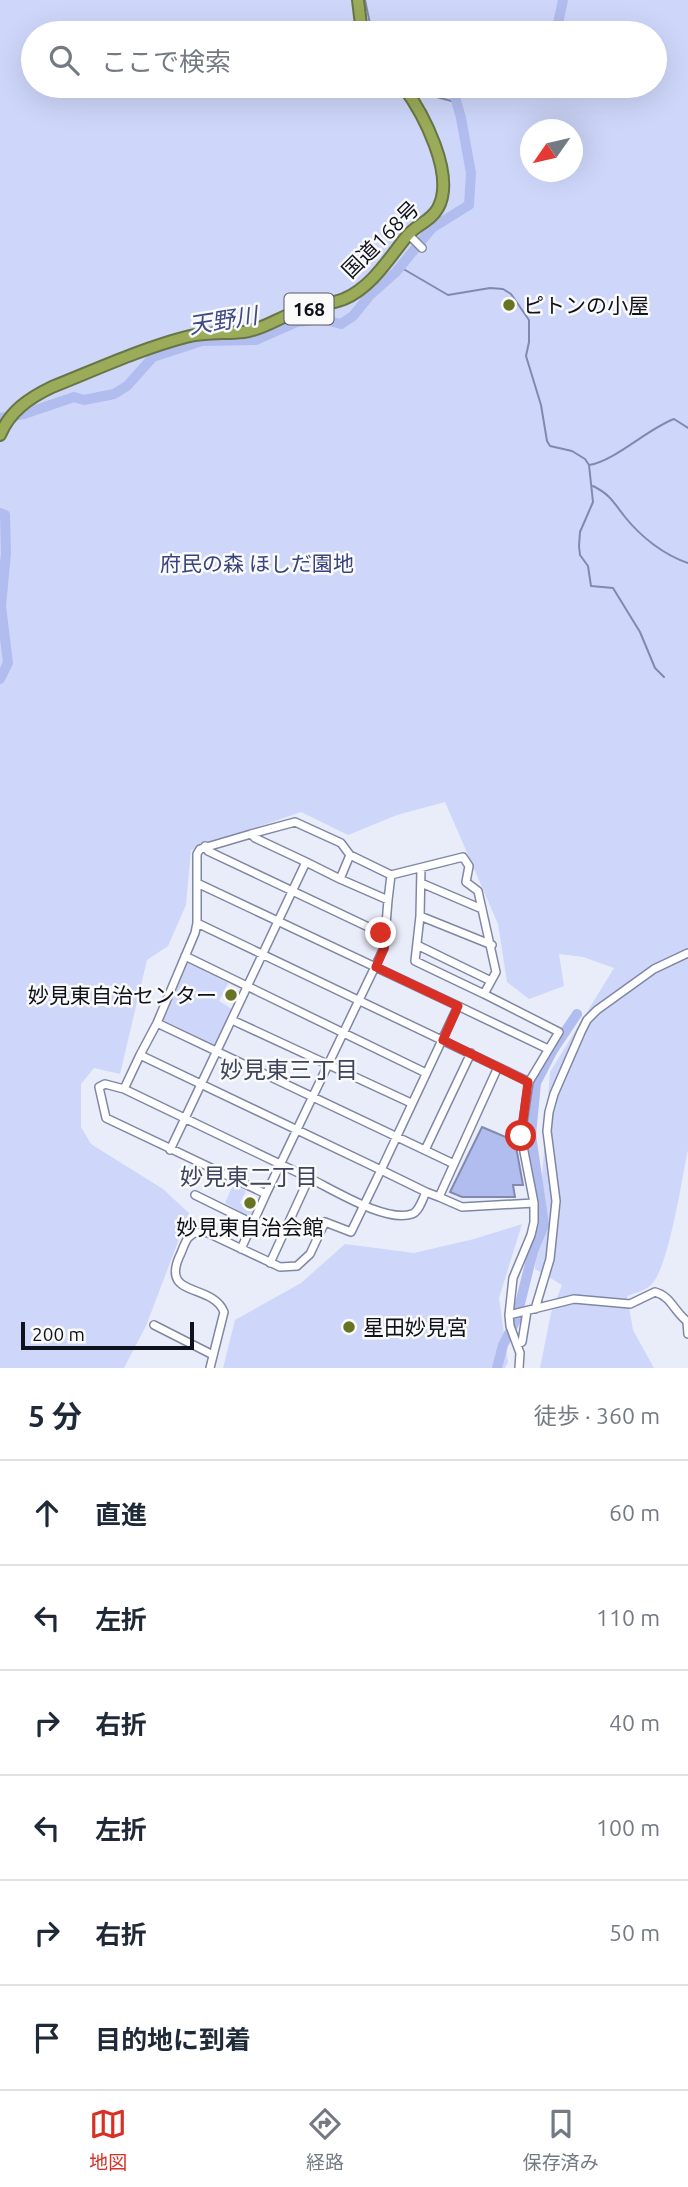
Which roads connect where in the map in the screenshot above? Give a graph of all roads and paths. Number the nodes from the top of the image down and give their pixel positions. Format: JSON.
{"nodes":[{"id":1,"x":358,"y":0,"type":"edge"},
{"id":2,"x":361,"y":21,"type":"edge"},
{"id":3,"x":411,"y":98,"type":"edge"},
{"id":4,"x":410,"y":236,"type":"junction"},
{"id":5,"x":422,"y":248,"type":"dead end"},
{"id":6,"x":1,"y":433,"type":"edge"},
{"id":7,"x":251,"y":834,"type":"junction"},
{"id":8,"x":205,"y":846,"type":"junction"},
{"id":9,"x":350,"y":855,"type":"junction"},
{"id":10,"x":306,"y":862,"type":"junction"},
{"id":11,"x":421,"y":868,"type":"junction"},
{"id":12,"x":391,"y":876,"type":"junction"},
{"id":13,"x":340,"y":880,"type":"junction"},
{"id":14,"x":197,"y":883,"type":"junction"},
{"id":15,"x":421,"y":883,"type":"junction"},
{"id":16,"x":293,"y":891,"type":"junction"},
{"id":17,"x":388,"y":900,"type":"junction"},
{"id":18,"x":482,"y":909,"type":"junction"},
{"id":19,"x":420,"y":916,"type":"junction"},
{"id":20,"x":280,"y":920,"type":"junction"},
{"id":21,"x":197,"y":923,"type":"junction"},
{"id":22,"x":385,"y":933,"type":"junction"},
{"id":23,"x":417,"y":945,"type":"junction"},
{"id":24,"x":492,"y":945,"type":"junction"},
{"id":25,"x":688,"y":953,"type":"edge"},
{"id":26,"x":263,"y":954,"type":"junction"},
{"id":27,"x":184,"y":956,"type":"junction"},
{"id":28,"x":376,"y":967,"type":"junction"},
{"id":29,"x":491,"y":981,"type":"junction"},
{"id":30,"x":247,"y":987,"type":"junction"},
{"id":31,"x":484,"y":993,"type":"junction"},
{"id":32,"x":359,"y":1001,"type":"junction"},
{"id":33,"x":458,"y":1006,"type":"junction"},
{"id":34,"x":232,"y":1020,"type":"junction"},
{"id":35,"x":157,"y":1023,"type":"junction"},
{"id":36,"x":344,"y":1032,"type":"junction"},
{"id":37,"x":443,"y":1040,"type":"junction"},
{"id":38,"x":217,"y":1049,"type":"junction"},
{"id":39,"x":548,"y":1049,"type":"junction"},
{"id":40,"x":471,"y":1053,"type":"junction"},
{"id":41,"x":140,"y":1055,"type":"junction"},
{"id":42,"x":328,"y":1065,"type":"junction"},
{"id":43,"x":498,"y":1067,"type":"junction"},
{"id":44,"x":426,"y":1073,"type":"junction"},
{"id":45,"x":528,"y":1082,"type":"junction"},
{"id":46,"x":201,"y":1084,"type":"junction"},
{"id":47,"x":124,"y":1089,"type":"junction"},
{"id":48,"x":313,"y":1097,"type":"junction"},
{"id":49,"x":411,"y":1103,"type":"junction"},
{"id":50,"x":185,"y":1119,"type":"junction"},
{"id":51,"x":298,"y":1129,"type":"junction"},
{"id":52,"x":397,"y":1136,"type":"junction"},
{"id":53,"x":170,"y":1150,"type":"junction"},
{"id":54,"x":425,"y":1150,"type":"junction"},
{"id":55,"x":281,"y":1164,"type":"junction"},
{"id":56,"x":454,"y":1164,"type":"junction"},
{"id":57,"x":381,"y":1170,"type":"junction"},
{"id":58,"x":309,"y":1178,"type":"junction"},
{"id":59,"x":426,"y":1192,"type":"junction"},
{"id":60,"x":266,"y":1194,"type":"junction"},
{"id":61,"x":195,"y":1195,"type":"dead end"},
{"id":62,"x":439,"y":1197,"type":"junction"},
{"id":63,"x":363,"y":1203,"type":"junction"},
{"id":64,"x":534,"y":1203,"type":"junction"},
{"id":65,"x":252,"y":1223,"type":"junction"},
{"id":66,"x":241,"y":1249,"type":"junction"},
{"id":67,"x":270,"y":1263,"type":"junction"},
{"id":68,"x":521,"y":1312,"type":"junction"},
{"id":69,"x":687,"y":1322,"type":"edge"},
{"id":70,"x":154,"y":1325,"type":"dead end"},
{"id":71,"x":688,"y":1334,"type":"edge"},
{"id":72,"x":518,"y":1344,"type":"junction"},
{"id":73,"x":213,"y":1355,"type":"junction"},
{"id":74,"x":209,"y":1368,"type":"edge"},
{"id":75,"x":519,"y":1368,"type":"edge"}],
"edges":[{"from":1,"to":2,"type":"highway"},
{"from":3,"to":4,"type":"highway","name":"国道168号","number":"168"},
{"from":4,"to":5,"type":"street"},
{"from":4,"to":6,"type":"highway","name":"国道168号","number":"168"},
{"from":7,"to":8,"type":"street"},
{"from":7,"to":9,"type":"street"},
{"from":7,"to":10,"type":"street"},
{"from":8,"to":14,"type":"street"},
{"from":8,"to":16,"type":"street"},
{"from":9,"to":12,"type":"street"},
{"from":9,"to":13,"type":"street"},
{"from":10,"to":13,"type":"street"},
{"from":10,"to":16,"type":"street"},
{"from":11,"to":12,"type":"street"},
{"from":11,"to":15,"type":"street"},
{"from":11,"to":18,"type":"street"},
{"from":12,"to":17,"type":"street"},
{"from":13,"to":17,"type":"street"},
{"from":14,"to":20,"type":"street"},
{"from":14,"to":21,"type":"street"},
{"from":15,"to":18,"type":"street"},
{"from":15,"to":19,"type":"street"},
{"from":16,"to":20,"type":"street"},
{"from":16,"to":22,"type":"street"},
{"from":17,"to":22,"type":"street"},
{"from":18,"to":24,"type":"street"},
{"from":19,"to":23,"type":"street"},
{"from":19,"to":24,"type":"street"},
{"from":20,"to":26,"type":"street"},
{"from":20,"to":28,"type":"street"},
{"from":21,"to":26,"type":"street"},
{"from":21,"to":27,"type":"street"},
{"from":22,"to":28,"type":"street"},
{"from":23,"to":29,"type":"street"},
{"from":23,"to":31,"type":"street"},
{"from":24,"to":29,"type":"street"},
{"from":25,"to":68,"type":"street"},
{"from":26,"to":30,"type":"street"},
{"from":26,"to":32,"type":"street"},
{"from":27,"to":30,"type":"street"},
{"from":27,"to":35,"type":"street"},
{"from":28,"to":32,"type":"street"},
{"from":28,"to":33,"type":"street"},
{"from":29,"to":31,"type":"street"},
{"from":30,"to":34,"type":"street"},
{"from":30,"to":36,"type":"street"},
{"from":31,"to":39,"type":"street"},
{"from":32,"to":36,"type":"street"},
{"from":32,"to":37,"type":"street"},
{"from":33,"to":37,"type":"street"},
{"from":33,"to":39,"type":"street"},
{"from":34,"to":38,"type":"street"},
{"from":34,"to":42,"type":"street"},
{"from":35,"to":38,"type":"street"},
{"from":35,"to":41,"type":"street"},
{"from":36,"to":42,"type":"street"},
{"from":36,"to":44,"type":"street"},
{"from":37,"to":40,"type":"street"},
{"from":37,"to":44,"type":"street"},
{"from":38,"to":46,"type":"street"},
{"from":38,"to":48,"type":"street"},
{"from":39,"to":45,"type":"street"},
{"from":40,"to":43,"type":"street"},
{"from":40,"to":54,"type":"street"},
{"from":41,"to":46,"type":"street"},
{"from":41,"to":47,"type":"street"},
{"from":42,"to":48,"type":"street"},
{"from":42,"to":49,"type":"street"},
{"from":43,"to":45,"type":"street"},
{"from":43,"to":56,"type":"street"},
{"from":44,"to":49,"type":"street"},
{"from":45,"to":64,"type":"street"},
{"from":46,"to":50,"type":"street"},
{"from":46,"to":51,"type":"street"},
{"from":47,"to":50,"type":"street"},
{"from":47,"to":53,"type":"street"},
{"from":48,"to":51,"type":"street"},
{"from":48,"to":52,"type":"street"},
{"from":49,"to":52,"type":"street"},
{"from":50,"to":53,"type":"street"},
{"from":50,"to":55,"type":"street"},
{"from":51,"to":55,"type":"street"},
{"from":51,"to":57,"type":"street"},
{"from":52,"to":54,"type":"street"},
{"from":52,"to":57,"type":"street"},
{"from":53,"to":60,"type":"street"},
{"from":54,"to":56,"type":"street"},
{"from":55,"to":58,"type":"street"},
{"from":55,"to":60,"type":"street"},
{"from":56,"to":62,"type":"street"},
{"from":57,"to":59,"type":"street"},
{"from":57,"to":63,"type":"street"},
{"from":58,"to":63,"type":"street"},
{"from":58,"to":67,"type":"street"},
{"from":59,"to":62,"type":"street"},
{"from":59,"to":63,"type":"street"},
{"from":60,"to":65,"type":"street"},
{"from":61,"to":65,"type":"street"},
{"from":62,"to":64,"type":"street"},
{"from":63,"to":67,"type":"street"},
{"from":64,"to":68,"type":"street"},
{"from":65,"to":66,"type":"street"},
{"from":66,"to":67,"type":"street"},
{"from":66,"to":73,"type":"street"},
{"from":68,"to":69,"type":"street"},
{"from":68,"to":72,"type":"street"},
{"from":68,"to":72,"type":"street"},
{"from":69,"to":71,"type":"street"},
{"from":70,"to":73,"type":"street"},
{"from":72,"to":75,"type":"street"},
{"from":73,"to":74,"type":"street"}]}
